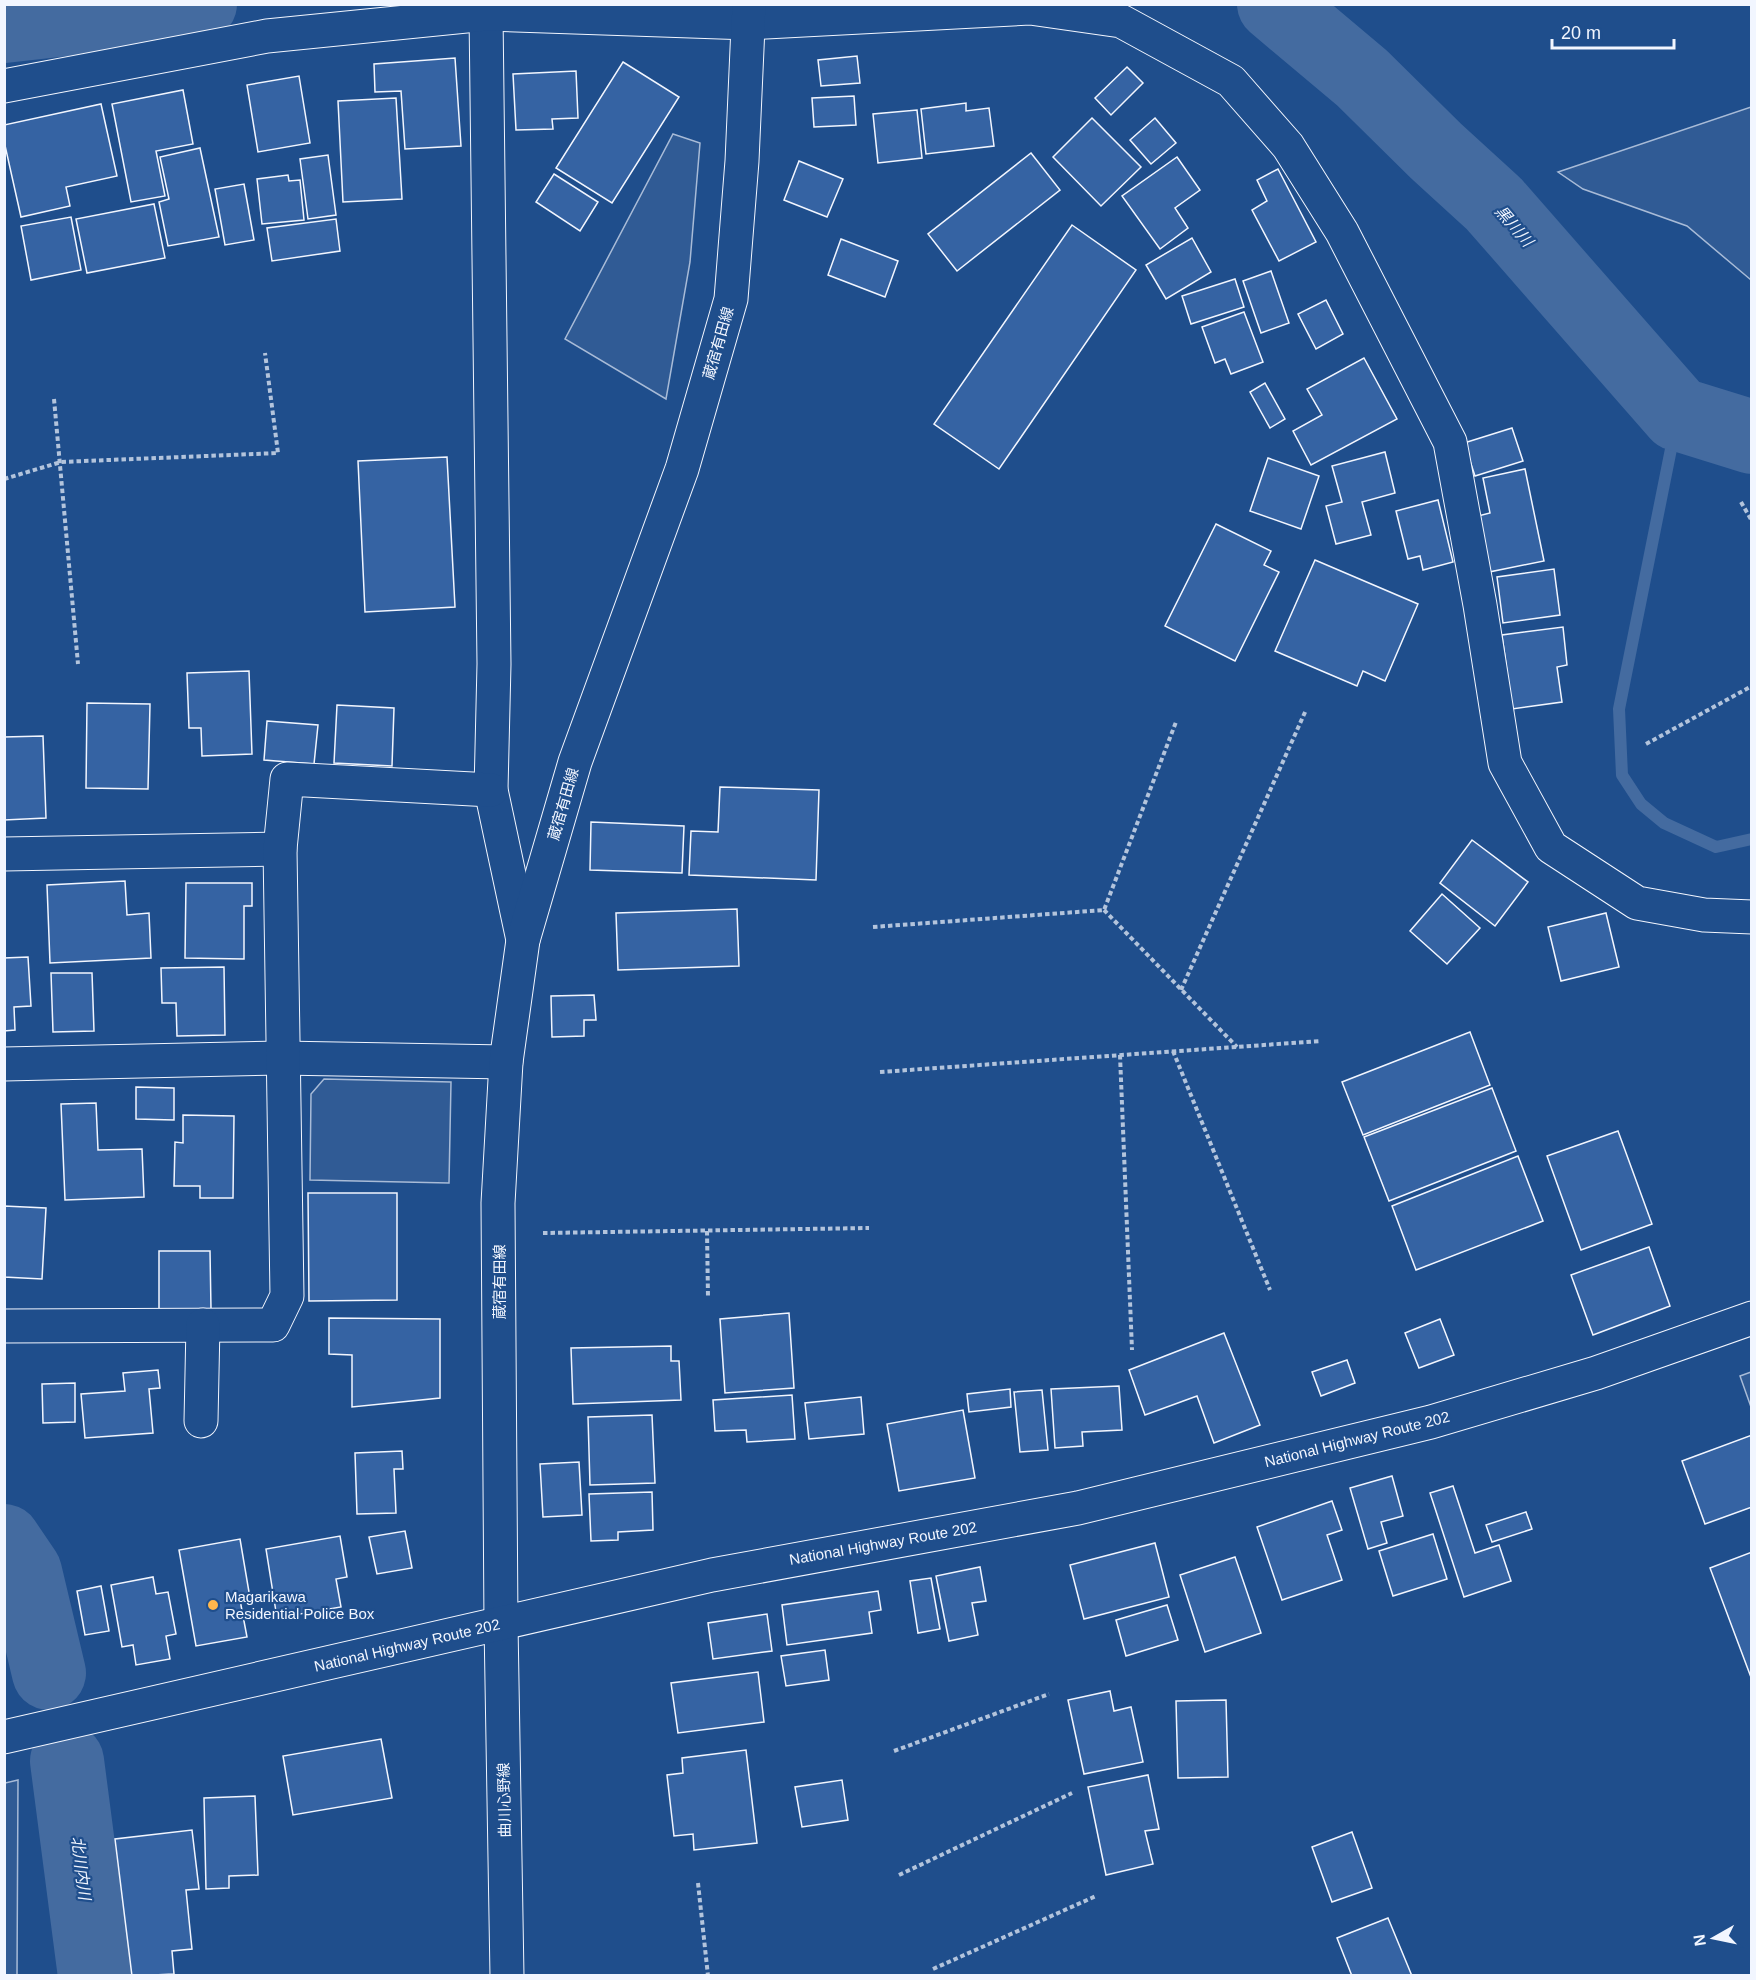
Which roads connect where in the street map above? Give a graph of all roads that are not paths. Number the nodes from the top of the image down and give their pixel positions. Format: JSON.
{"nodes":[{"id":1,"x":1123,"y":13,"type":"edge"},
{"id":2,"x":486,"y":14,"type":"junction"},
{"id":3,"x":749,"y":14,"type":"edge"},
{"id":4,"x":4,"y":86,"type":"edge"},
{"id":5,"x":491,"y":790,"type":"junction"},
{"id":6,"x":280,"y":849,"type":"junction"},
{"id":7,"x":4,"y":854,"type":"edge"},
{"id":8,"x":1752,"y":917,"type":"edge"},
{"id":9,"x":523,"y":940,"type":"junction"},
{"id":10,"x":281,"y":1058,"type":"junction"},
{"id":11,"x":506,"y":1062,"type":"junction"},
{"id":12,"x":4,"y":1064,"type":"edge"},
{"id":13,"x":1752,"y":1318,"type":"edge"},
{"id":14,"x":204,"y":1325,"type":"junction"},
{"id":15,"x":4,"y":1326,"type":"edge"},
{"id":16,"x":201,"y":1422,"type":"dead end"},
{"id":17,"x":501,"y":1624,"type":"junction"},
{"id":18,"x":4,"y":1737,"type":"edge"},
{"id":19,"x":507,"y":1976,"type":"edge"}],
"edges":[{"from":1,"to":3,"type":"main road"},
{"from":1,"to":8,"type":"main road"},
{"from":2,"to":3,"type":"main road"},
{"from":2,"to":4,"type":"main road"},
{"from":2,"to":5,"type":"main road"},
{"from":3,"to":9,"type":"main road","name":"蔵宿有田線"},
{"from":5,"to":6,"type":"main road"},
{"from":5,"to":9,"type":"main road"},
{"from":6,"to":7,"type":"main road"},
{"from":6,"to":10,"type":"main road"},
{"from":9,"to":11,"type":"main road","name":"蔵宿有田線"},
{"from":10,"to":11,"type":"main road"},
{"from":10,"to":12,"type":"main road"},
{"from":10,"to":14,"type":"main road"},
{"from":11,"to":17,"type":"main road","name":"蔵宿有田線"},
{"from":13,"to":17,"type":"main road","name":"National Highway Route 202"},
{"from":14,"to":15,"type":"main road"},
{"from":14,"to":16,"type":"main road"},
{"from":17,"to":18,"type":"main road","name":"National Highway Route 202"},
{"from":17,"to":19,"type":"main road","name":"曲川心野線"}]}
